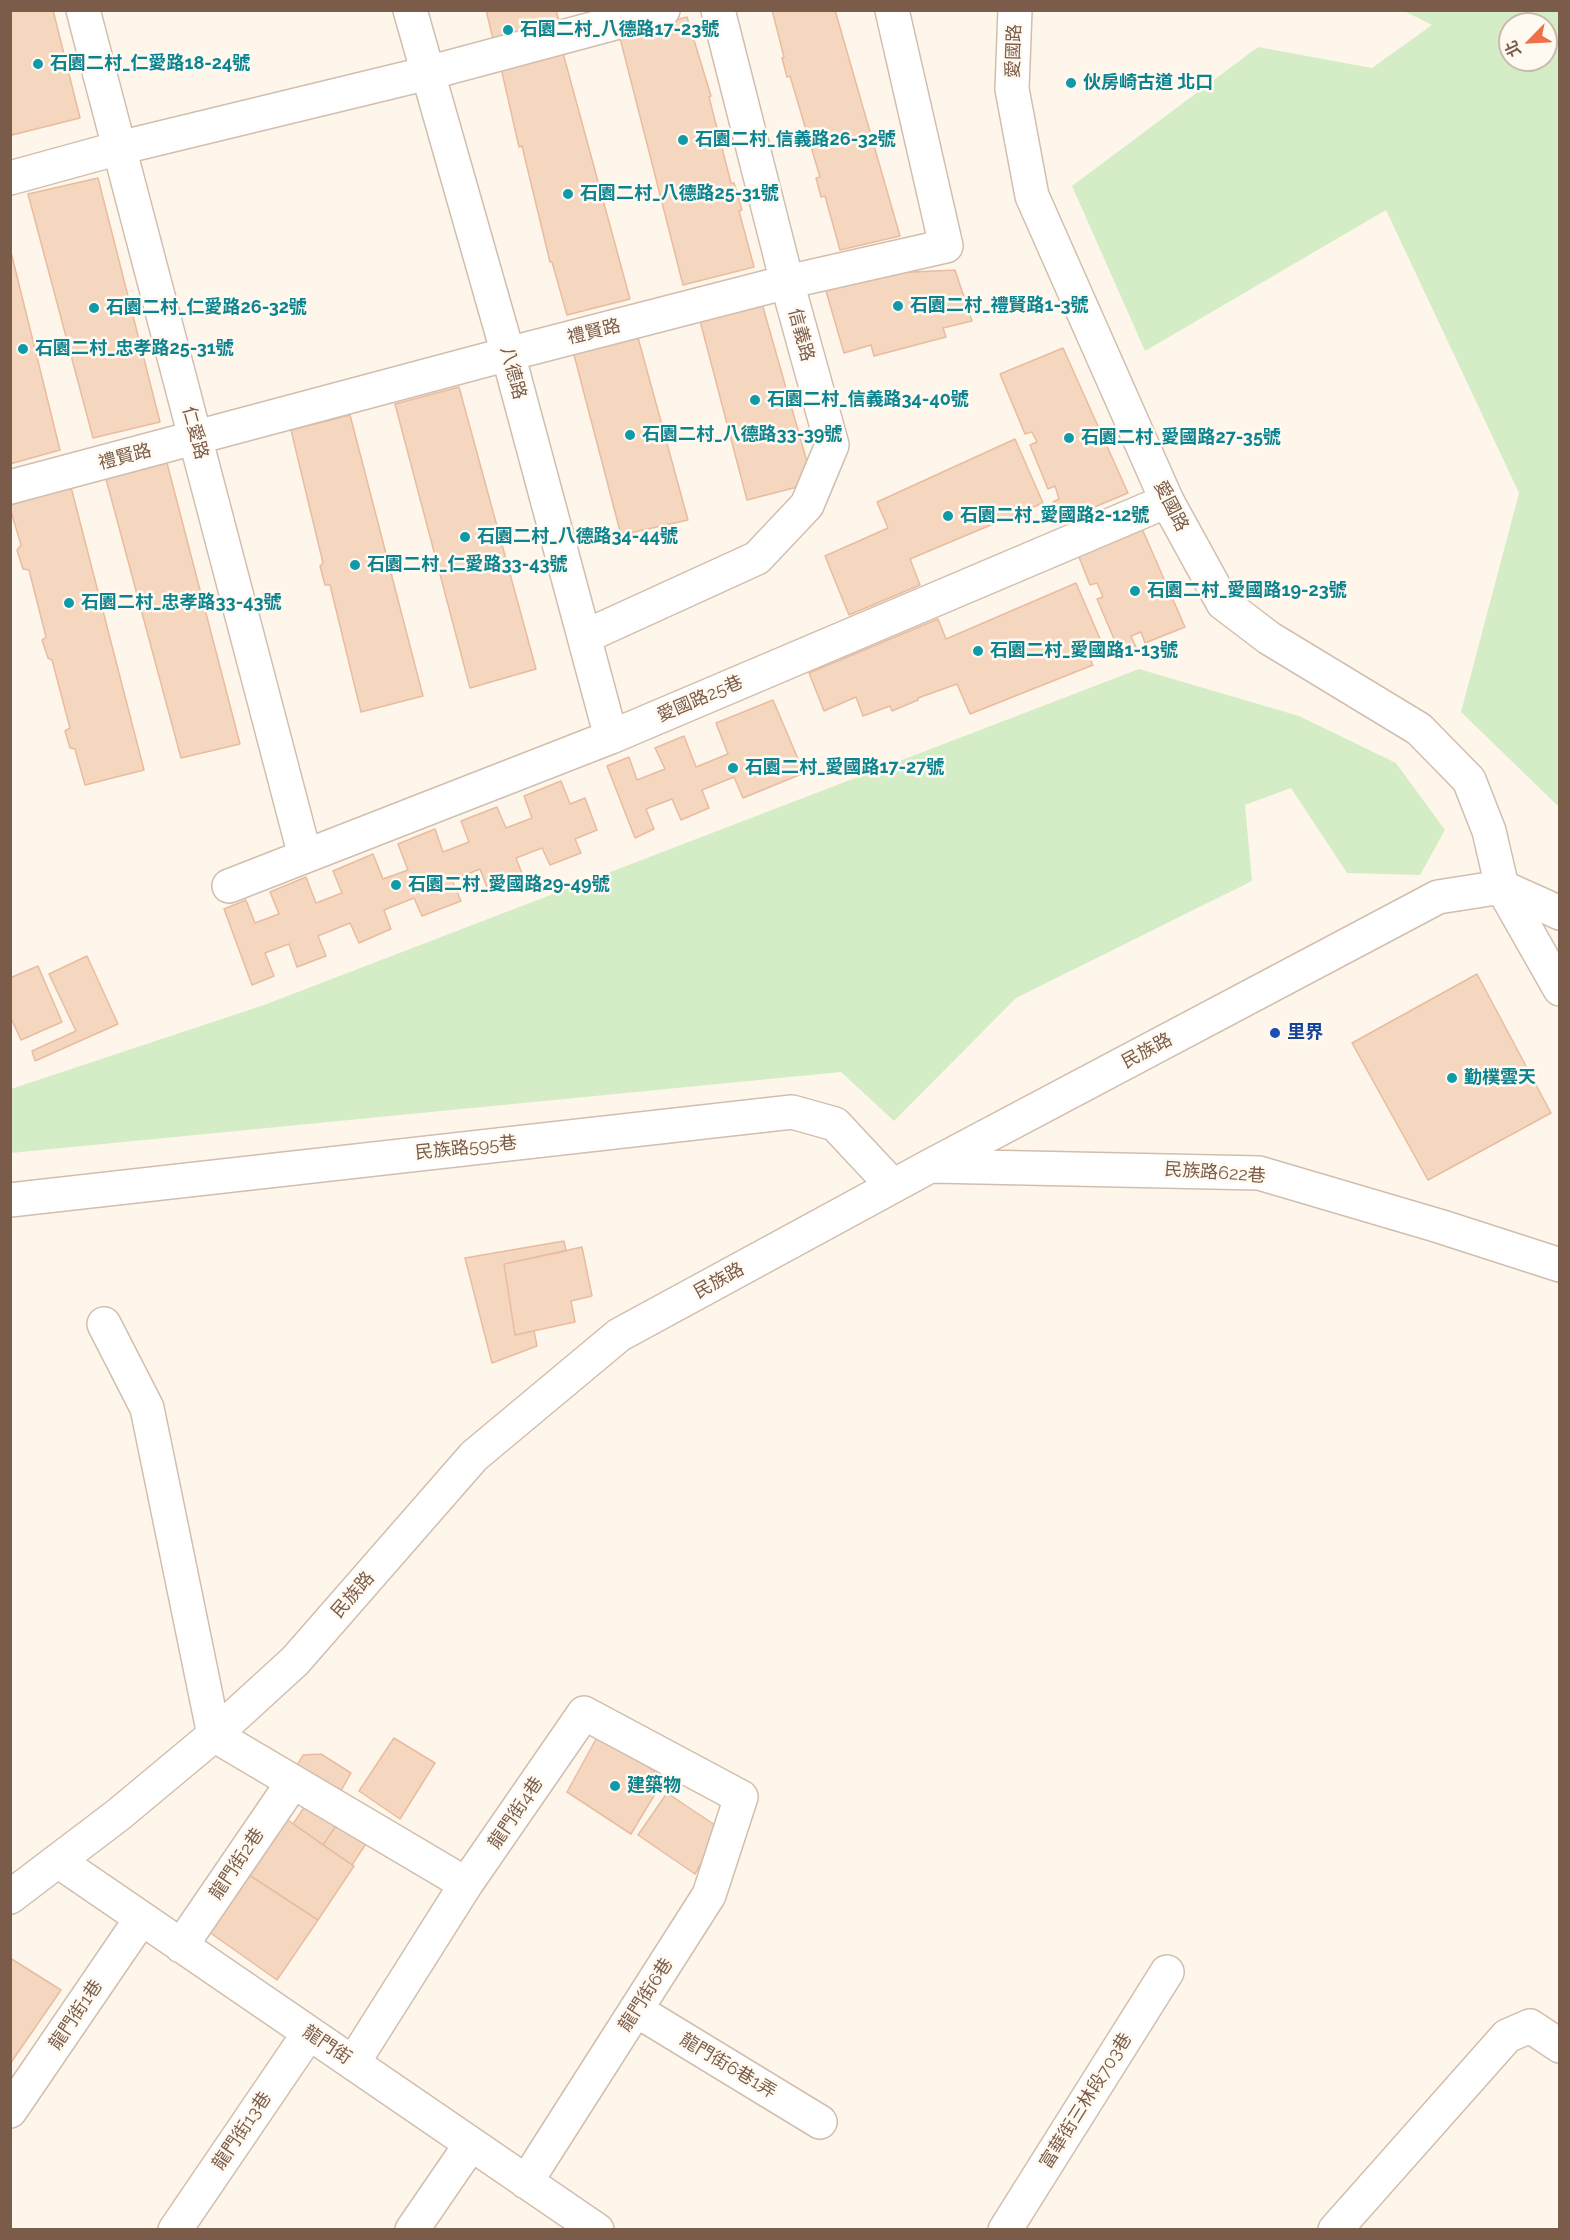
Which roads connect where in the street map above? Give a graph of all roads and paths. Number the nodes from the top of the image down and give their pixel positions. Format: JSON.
{"nodes":[{"id":1,"x":83,"y":10,"type":"edge"},
{"id":2,"x":410,"y":10,"type":"edge"},
{"id":3,"x":663,"y":10,"type":"edge"},
{"id":4,"x":718,"y":10,"type":"edge"},
{"id":5,"x":892,"y":10,"type":"edge"},
{"id":6,"x":1015,"y":10,"type":"edge"},
{"id":7,"x":428,"y":73,"type":"junction"},
{"id":8,"x":119,"y":148,"type":"junction"},
{"id":9,"x":10,"y":178,"type":"edge"},
{"id":10,"x":787,"y":282,"type":"junction"},
{"id":11,"x":508,"y":354,"type":"junction"},
{"id":12,"x":196,"y":437,"type":"junction"},
{"id":13,"x":10,"y":487,"type":"edge"},
{"id":14,"x":1167,"y":501,"type":"junction"},
{"id":15,"x":584,"y":637,"type":"junction"},
{"id":16,"x":611,"y":737,"type":"junction"},
{"id":17,"x":305,"y":856,"type":"junction"},
{"id":18,"x":230,"y":886,"type":"dead end"},
{"id":19,"x":1502,"y":887,"type":"junction"},
{"id":20,"x":1560,"y":913,"type":"edge"},
{"id":21,"x":1560,"y":989,"type":"edge"},
{"id":22,"x":930,"y":1166,"type":"junction"},
{"id":23,"x":893,"y":1186,"type":"junction"},
{"id":24,"x":10,"y":1200,"type":"edge"},
{"id":25,"x":1560,"y":1265,"type":"edge"},
{"id":26,"x":104,"y":1324,"type":"dead end"},
{"id":27,"x":214,"y":1735,"type":"junction"},
{"id":28,"x":292,"y":1782,"type":"junction"},
{"id":29,"x":741,"y":1797,"type":"joint"},
{"id":30,"x":58,"y":1861,"type":"junction"},
{"id":31,"x":466,"y":1884,"type":"junction"},
{"id":32,"x":10,"y":1897,"type":"edge"},
{"id":33,"x":141,"y":1918,"type":"junction"},
{"id":34,"x":181,"y":1946,"type":"junction"},
{"id":35,"x":1167,"y":1972,"type":"dead end"},
{"id":36,"x":636,"y":2010,"type":"junction"},
{"id":37,"x":309,"y":2032,"type":"junction"},
{"id":38,"x":1560,"y":2046,"type":"edge"},
{"id":39,"x":353,"y":2063,"type":"junction"},
{"id":40,"x":10,"y":2111,"type":"edge"},
{"id":41,"x":820,"y":2122,"type":"dead end"},
{"id":42,"x":471,"y":2144,"type":"junction"},
{"id":43,"x":526,"y":2182,"type":"junction"},
{"id":44,"x":175,"y":2229,"type":"edge"},
{"id":45,"x":412,"y":2229,"type":"edge"},
{"id":46,"x":597,"y":2229,"type":"edge"},
{"id":47,"x":1005,"y":2229,"type":"edge"},
{"id":48,"x":1335,"y":2229,"type":"edge"}],
"edges":[{"from":1,"to":8,"type":"street","name":"仁愛路"},
{"from":2,"to":7,"type":"street","name":"八德路"},
{"from":3,"to":7,"type":"street"},
{"from":4,"to":10,"type":"street","name":"信義路"},
{"from":5,"to":10,"type":"street","name":"禮賢路"},
{"from":6,"to":14,"type":"street","name":"愛國路"},
{"from":7,"to":8,"type":"street"},
{"from":7,"to":11,"type":"street","name":"八德路"},
{"from":8,"to":9,"type":"street"},
{"from":8,"to":12,"type":"street","name":"仁愛路"},
{"from":10,"to":11,"type":"street","name":"禮賢路"},
{"from":10,"to":15,"type":"street","name":"信義路"},
{"from":11,"to":12,"type":"street","name":"禮賢路"},
{"from":11,"to":15,"type":"street","name":"八德路"},
{"from":12,"to":13,"type":"street","name":"禮賢路"},
{"from":12,"to":17,"type":"street","name":"仁愛路"},
{"from":14,"to":16,"type":"street","name":"愛國路25巷"},
{"from":14,"to":19,"type":"street","name":"愛國路"},
{"from":15,"to":16,"type":"street","name":"八德路"},
{"from":16,"to":17,"type":"street","name":"愛國路25巷"},
{"from":17,"to":18,"type":"street","name":"愛國路25巷"},
{"from":19,"to":20,"type":"street"},
{"from":19,"to":21,"type":"street","name":"愛國路"},
{"from":19,"to":22,"type":"street","name":"民族路"},
{"from":22,"to":23,"type":"street","name":"民族路"},
{"from":22,"to":25,"type":"street","name":"民族路622巷"},
{"from":23,"to":24,"type":"street","name":"民族路595巷"},
{"from":23,"to":27,"type":"street","name":"民族路"},
{"from":26,"to":27,"type":"street"},
{"from":27,"to":28,"type":"street"},
{"from":27,"to":30,"type":"street","name":"民族路"},
{"from":28,"to":31,"type":"street"},
{"from":28,"to":34,"type":"street","name":"龍門街2巷"},
{"from":29,"to":31,"type":"street","name":"龍門街4巷"},
{"from":29,"to":36,"type":"street","name":"龍門街6巷"},
{"from":30,"to":32,"type":"street","name":"民族路"},
{"from":30,"to":33,"type":"street","name":"龍門街"},
{"from":31,"to":39,"type":"street","name":"龍門街4巷"},
{"from":33,"to":34,"type":"street","name":"龍門街"},
{"from":33,"to":40,"type":"street","name":"龍門街1巷"},
{"from":34,"to":37,"type":"street","name":"龍門街"},
{"from":35,"to":47,"type":"street","name":"富華街三林段703巷"},
{"from":36,"to":41,"type":"street","name":"龍門街6巷1弄"},
{"from":36,"to":43,"type":"street","name":"龍門街6巷"},
{"from":37,"to":39,"type":"street","name":"龍門街"},
{"from":37,"to":44,"type":"street","name":"龍門街13巷"},
{"from":38,"to":48,"type":"street"},
{"from":39,"to":42,"type":"street","name":"龍門街"},
{"from":42,"to":43,"type":"street","name":"龍門街"},
{"from":42,"to":45,"type":"street"},
{"from":43,"to":46,"type":"street","name":"龍門街"}]}
